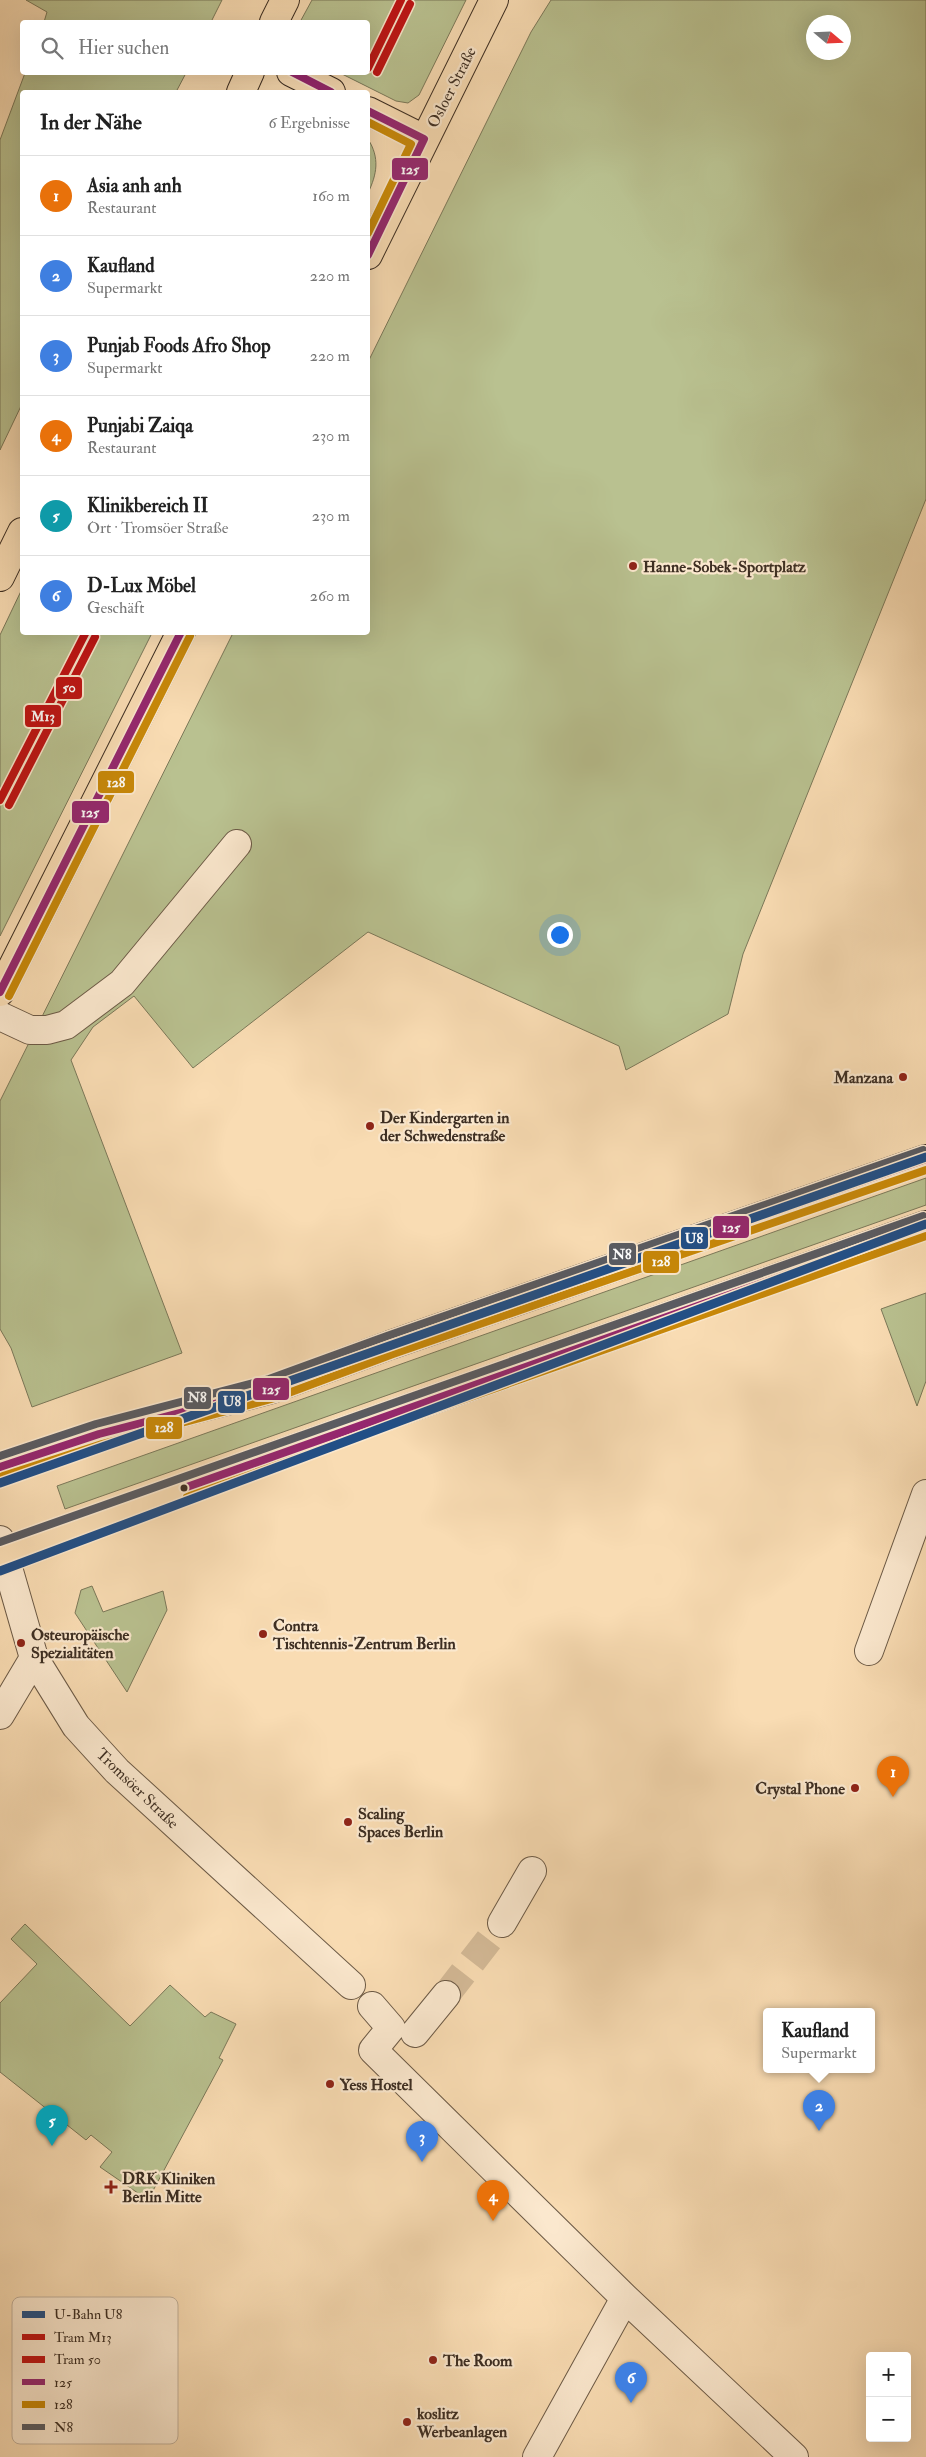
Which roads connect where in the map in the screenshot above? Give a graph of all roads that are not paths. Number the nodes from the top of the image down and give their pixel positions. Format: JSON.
{"nodes":[{"id":1,"x":285,"y":0,"type":"edge"},
{"id":2,"x":494,"y":0,"type":"edge"},
{"id":3,"x":275,"y":20,"type":"edge"},
{"id":4,"x":248,"y":75,"type":"edge"},
{"id":5,"x":298,"y":75,"type":"edge"},
{"id":6,"x":241,"y":90,"type":"edge"},
{"id":7,"x":327,"y":90,"type":"edge"},
{"id":8,"x":370,"y":112,"type":"edge"},
{"id":9,"x":424,"y":139,"type":"junction"},
{"id":10,"x":370,"y":251,"type":"edge"},
{"id":11,"x":12,"y":544,"type":"edge"},
{"id":12,"x":0,"y":577,"type":"edge"},
{"id":13,"x":179,"y":635,"type":"edge"},
{"id":14,"x":237,"y":844,"type":"dead end"},
{"id":15,"x":0,"y":992,"type":"edge"},
{"id":16,"x":0,"y":1016,"type":"edge"},
{"id":17,"x":926,"y":1159,"type":"edge"},
{"id":18,"x":926,"y":1224,"type":"edge"},
{"id":19,"x":0,"y":1467,"type":"edge"},
{"id":20,"x":926,"y":1494,"type":"edge"},
{"id":21,"x":1,"y":1548,"type":"edge"},
{"id":22,"x":869,"y":1651,"type":"dead end"},
{"id":23,"x":34,"y":1658,"type":"junction"},
{"id":24,"x":0,"y":1715,"type":"edge"},
{"id":25,"x":532,"y":1871,"type":"dead end"},
{"id":26,"x":502,"y":1923,"type":"tunnel mouth"},
{"id":27,"x":351,"y":1985,"type":"dead end"},
{"id":28,"x":446,"y":1995,"type":"tunnel mouth"},
{"id":29,"x":372,"y":2006,"type":"dead end"},
{"id":30,"x":403,"y":2031,"type":"junction"},
{"id":31,"x":624,"y":2298,"type":"junction"},
{"id":32,"x":537,"y":2457,"type":"edge"},
{"id":33,"x":794,"y":2457,"type":"edge"}],
"edges":[{"from":1,"to":3,"type":"main road"},
{"from":2,"to":9,"type":"main road","name":"Osloer Straße"},
{"from":4,"to":6,"type":"main road"},
{"from":5,"to":7,"type":"main road"},
{"from":8,"to":9,"type":"main road"},
{"from":9,"to":10,"type":"main road","name":"Osloer Straße"},
{"from":11,"to":12,"type":"main road"},
{"from":13,"to":15,"type":"main road"},
{"from":14,"to":16,"type":"street"},
{"from":17,"to":19,"type":"main road"},
{"from":18,"to":21,"type":"main road"},
{"from":20,"to":22,"type":"street"},
{"from":21,"to":23,"type":"street","name":"Tromsöer Straße"},
{"from":23,"to":24,"type":"street"},
{"from":23,"to":27,"type":"street","name":"Tromsöer Straße"},
{"from":25,"to":26,"type":"street"},
{"from":28,"to":30,"type":"street"},
{"from":29,"to":30,"type":"street"},
{"from":30,"to":31,"type":"street"},
{"from":31,"to":32,"type":"street"},
{"from":31,"to":33,"type":"street"}]}
